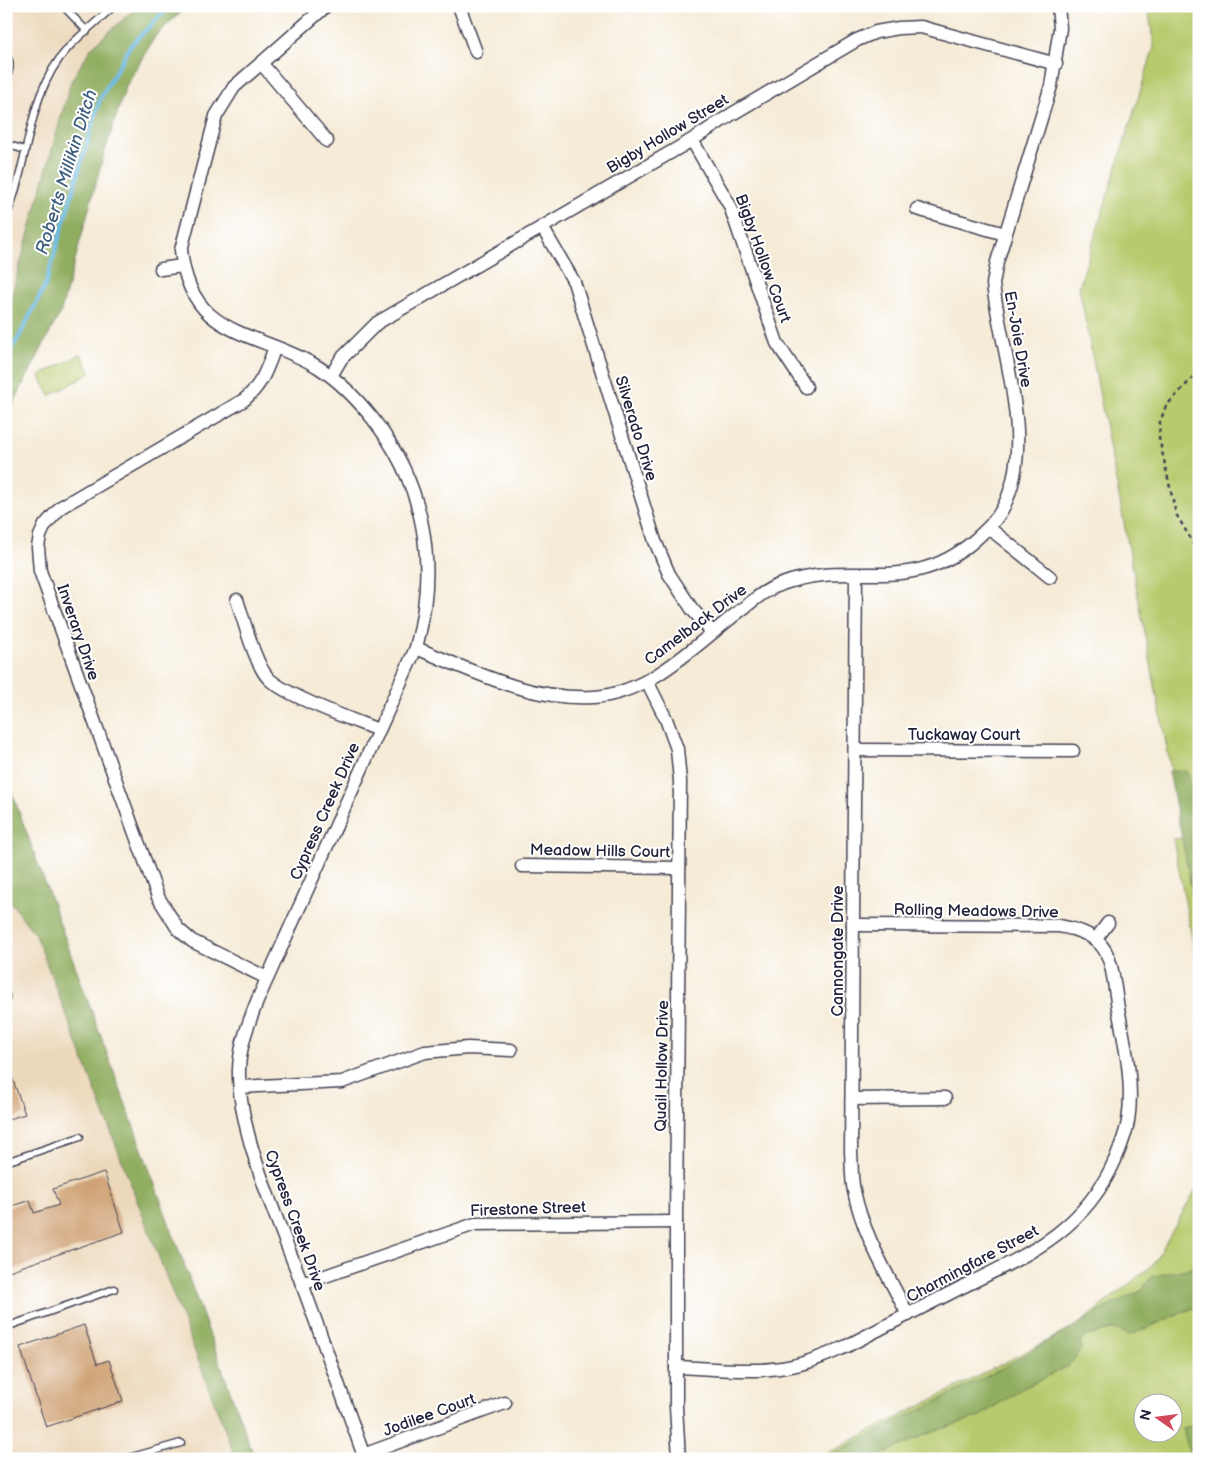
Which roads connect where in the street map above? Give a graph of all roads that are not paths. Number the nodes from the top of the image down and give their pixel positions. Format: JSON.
{"nodes":[{"id":1,"x":62,"y":6,"type":"edge"},
{"id":2,"x":114,"y":6,"type":"edge"},
{"id":3,"x":326,"y":6,"type":"edge"},
{"id":4,"x":459,"y":6,"type":"edge"},
{"id":5,"x":1058,"y":6,"type":"edge"},
{"id":6,"x":87,"y":31,"type":"junction"},
{"id":7,"x":476,"y":52,"type":"dead end"},
{"id":8,"x":6,"y":56,"type":"edge"},
{"id":9,"x":261,"y":63,"type":"junction"},
{"id":10,"x":1056,"y":64,"type":"junction"},
{"id":11,"x":6,"y":82,"type":"edge"},
{"id":12,"x":692,"y":140,"type":"junction"},
{"id":13,"x":327,"y":141,"type":"dead end"},
{"id":14,"x":6,"y":144,"type":"edge"},
{"id":15,"x":25,"y":150,"type":"junction"},
{"id":16,"x":917,"y":208,"type":"dead end"},
{"id":17,"x":6,"y":217,"type":"edge"},
{"id":18,"x":542,"y":227,"type":"junction"},
{"id":19,"x":1005,"y":234,"type":"junction"},
{"id":20,"x":182,"y":266,"type":"junction"},
{"id":21,"x":161,"y":269,"type":"dead end"},
{"id":22,"x":275,"y":347,"type":"junction"},
{"id":23,"x":331,"y":376,"type":"junction"},
{"id":24,"x":806,"y":386,"type":"dead end"},
{"id":25,"x":989,"y":528,"type":"junction"},
{"id":26,"x":965,"y":549,"type":"joint"},
{"id":27,"x":856,"y":575,"type":"junction"},
{"id":28,"x":1050,"y":577,"type":"dead end"},
{"id":29,"x":237,"y":600,"type":"dead end"},
{"id":30,"x":712,"y":632,"type":"junction"},
{"id":31,"x":416,"y":648,"type":"junction"},
{"id":32,"x":647,"y":681,"type":"junction"},
{"id":33,"x":378,"y":730,"type":"junction"},
{"id":34,"x":855,"y":750,"type":"junction"},
{"id":35,"x":1073,"y":751,"type":"dead end"},
{"id":36,"x":522,"y":866,"type":"dead end"},
{"id":37,"x":679,"y":868,"type":"junction"},
{"id":38,"x":1108,"y":923,"type":"dead end"},
{"id":39,"x":853,"y":925,"type":"junction"},
{"id":40,"x":1096,"y":939,"type":"junction"},
{"id":41,"x":267,"y":978,"type":"junction"},
{"id":42,"x":511,"y":1050,"type":"dead end"},
{"id":43,"x":240,"y":1087,"type":"junction"},
{"id":44,"x":945,"y":1098,"type":"dead end"},
{"id":45,"x":852,"y":1099,"type":"junction"},
{"id":46,"x":80,"y":1137,"type":"dead end"},
{"id":47,"x":6,"y":1162,"type":"edge"},
{"id":48,"x":676,"y":1222,"type":"junction"},
{"id":49,"x":302,"y":1284,"type":"junction"},
{"id":50,"x":114,"y":1289,"type":"dead end"},
{"id":51,"x":908,"y":1314,"type":"junction"},
{"id":52,"x":6,"y":1327,"type":"edge"},
{"id":53,"x":676,"y":1367,"type":"junction"},
{"id":54,"x":505,"y":1403,"type":"dead end"},
{"id":55,"x":181,"y":1443,"type":"dead end"},
{"id":56,"x":364,"y":1457,"type":"edge"},
{"id":57,"x":125,"y":1459,"type":"edge"},
{"id":58,"x":679,"y":1459,"type":"edge"}],
"edges":[{"from":1,"to":6,"type":"lane"},
{"from":2,"to":6,"type":"lane"},
{"from":3,"to":9,"type":"street"},
{"from":4,"to":7,"type":"street"},
{"from":5,"to":10,"type":"street","name":"En-Joie Drive"},
{"from":6,"to":15,"type":"lane"},
{"from":8,"to":11,"type":"lane"},
{"from":9,"to":13,"type":"street"},
{"from":9,"to":20,"type":"street"},
{"from":10,"to":12,"type":"street","name":"Bigby Hollow Street"},
{"from":10,"to":19,"type":"street","name":"En-Joie Drive"},
{"from":12,"to":18,"type":"street","name":"Bigby Hollow Street"},
{"from":12,"to":24,"type":"street","name":"Bigby Hollow Court"},
{"from":14,"to":15,"type":"lane"},
{"from":15,"to":17,"type":"lane"},
{"from":16,"to":19,"type":"street"},
{"from":18,"to":23,"type":"street","name":"Bigby Hollow Street"},
{"from":18,"to":30,"type":"street","name":"Silverado Drive"},
{"from":19,"to":25,"type":"street","name":"En-Joie Drive"},
{"from":20,"to":21,"type":"street"},
{"from":20,"to":22,"type":"street","name":"Cypress Creek Drive"},
{"from":22,"to":23,"type":"street","name":"Cypress Creek Drive"},
{"from":22,"to":41,"type":"street","name":"Inverary Drive"},
{"from":23,"to":31,"type":"street","name":"Cypress Creek Drive"},
{"from":25,"to":26,"type":"street","name":"En-Joie Drive"},
{"from":25,"to":28,"type":"street"},
{"from":26,"to":27,"type":"street","name":"Camelback Drive"},
{"from":27,"to":30,"type":"street","name":"Camelback Drive"},
{"from":27,"to":34,"type":"street","name":"Cannongate Drive"},
{"from":29,"to":33,"type":"street"},
{"from":30,"to":32,"type":"street","name":"Camelback Drive"},
{"from":31,"to":32,"type":"street","name":"Camelback Drive"},
{"from":31,"to":33,"type":"street","name":"Cypress Creek Drive"},
{"from":32,"to":37,"type":"street","name":"Quail Hollow Drive"},
{"from":33,"to":41,"type":"street","name":"Cypress Creek Drive"},
{"from":34,"to":35,"type":"street","name":"Tuckaway Court"},
{"from":34,"to":39,"type":"street","name":"Cannongate Drive"},
{"from":36,"to":37,"type":"street","name":"Meadow Hills Court"},
{"from":37,"to":48,"type":"street","name":"Quail Hollow Drive"},
{"from":38,"to":40,"type":"street"},
{"from":39,"to":40,"type":"street","name":"Rolling Meadows Drive"},
{"from":39,"to":45,"type":"street","name":"Cannongate Drive"},
{"from":40,"to":51,"type":"street","name":"Charmingfare Street"},
{"from":41,"to":43,"type":"street","name":"Cypress Creek Drive"},
{"from":42,"to":43,"type":"street"},
{"from":43,"to":49,"type":"street","name":"Cypress Creek Drive"},
{"from":44,"to":45,"type":"street"},
{"from":45,"to":51,"type":"street","name":"Cannongate Drive"},
{"from":46,"to":47,"type":"lane"},
{"from":48,"to":49,"type":"street","name":"Firestone Street"},
{"from":48,"to":53,"type":"street","name":"Quail Hollow Drive"},
{"from":49,"to":56,"type":"street","name":"Cypress Creek Drive"},
{"from":50,"to":52,"type":"lane"},
{"from":51,"to":53,"type":"street","name":"Charmingfare Street"},
{"from":53,"to":58,"type":"street","name":"Quail Hollow Drive"},
{"from":54,"to":56,"type":"street","name":"Jodilee Court"},
{"from":55,"to":57,"type":"lane"}]}
